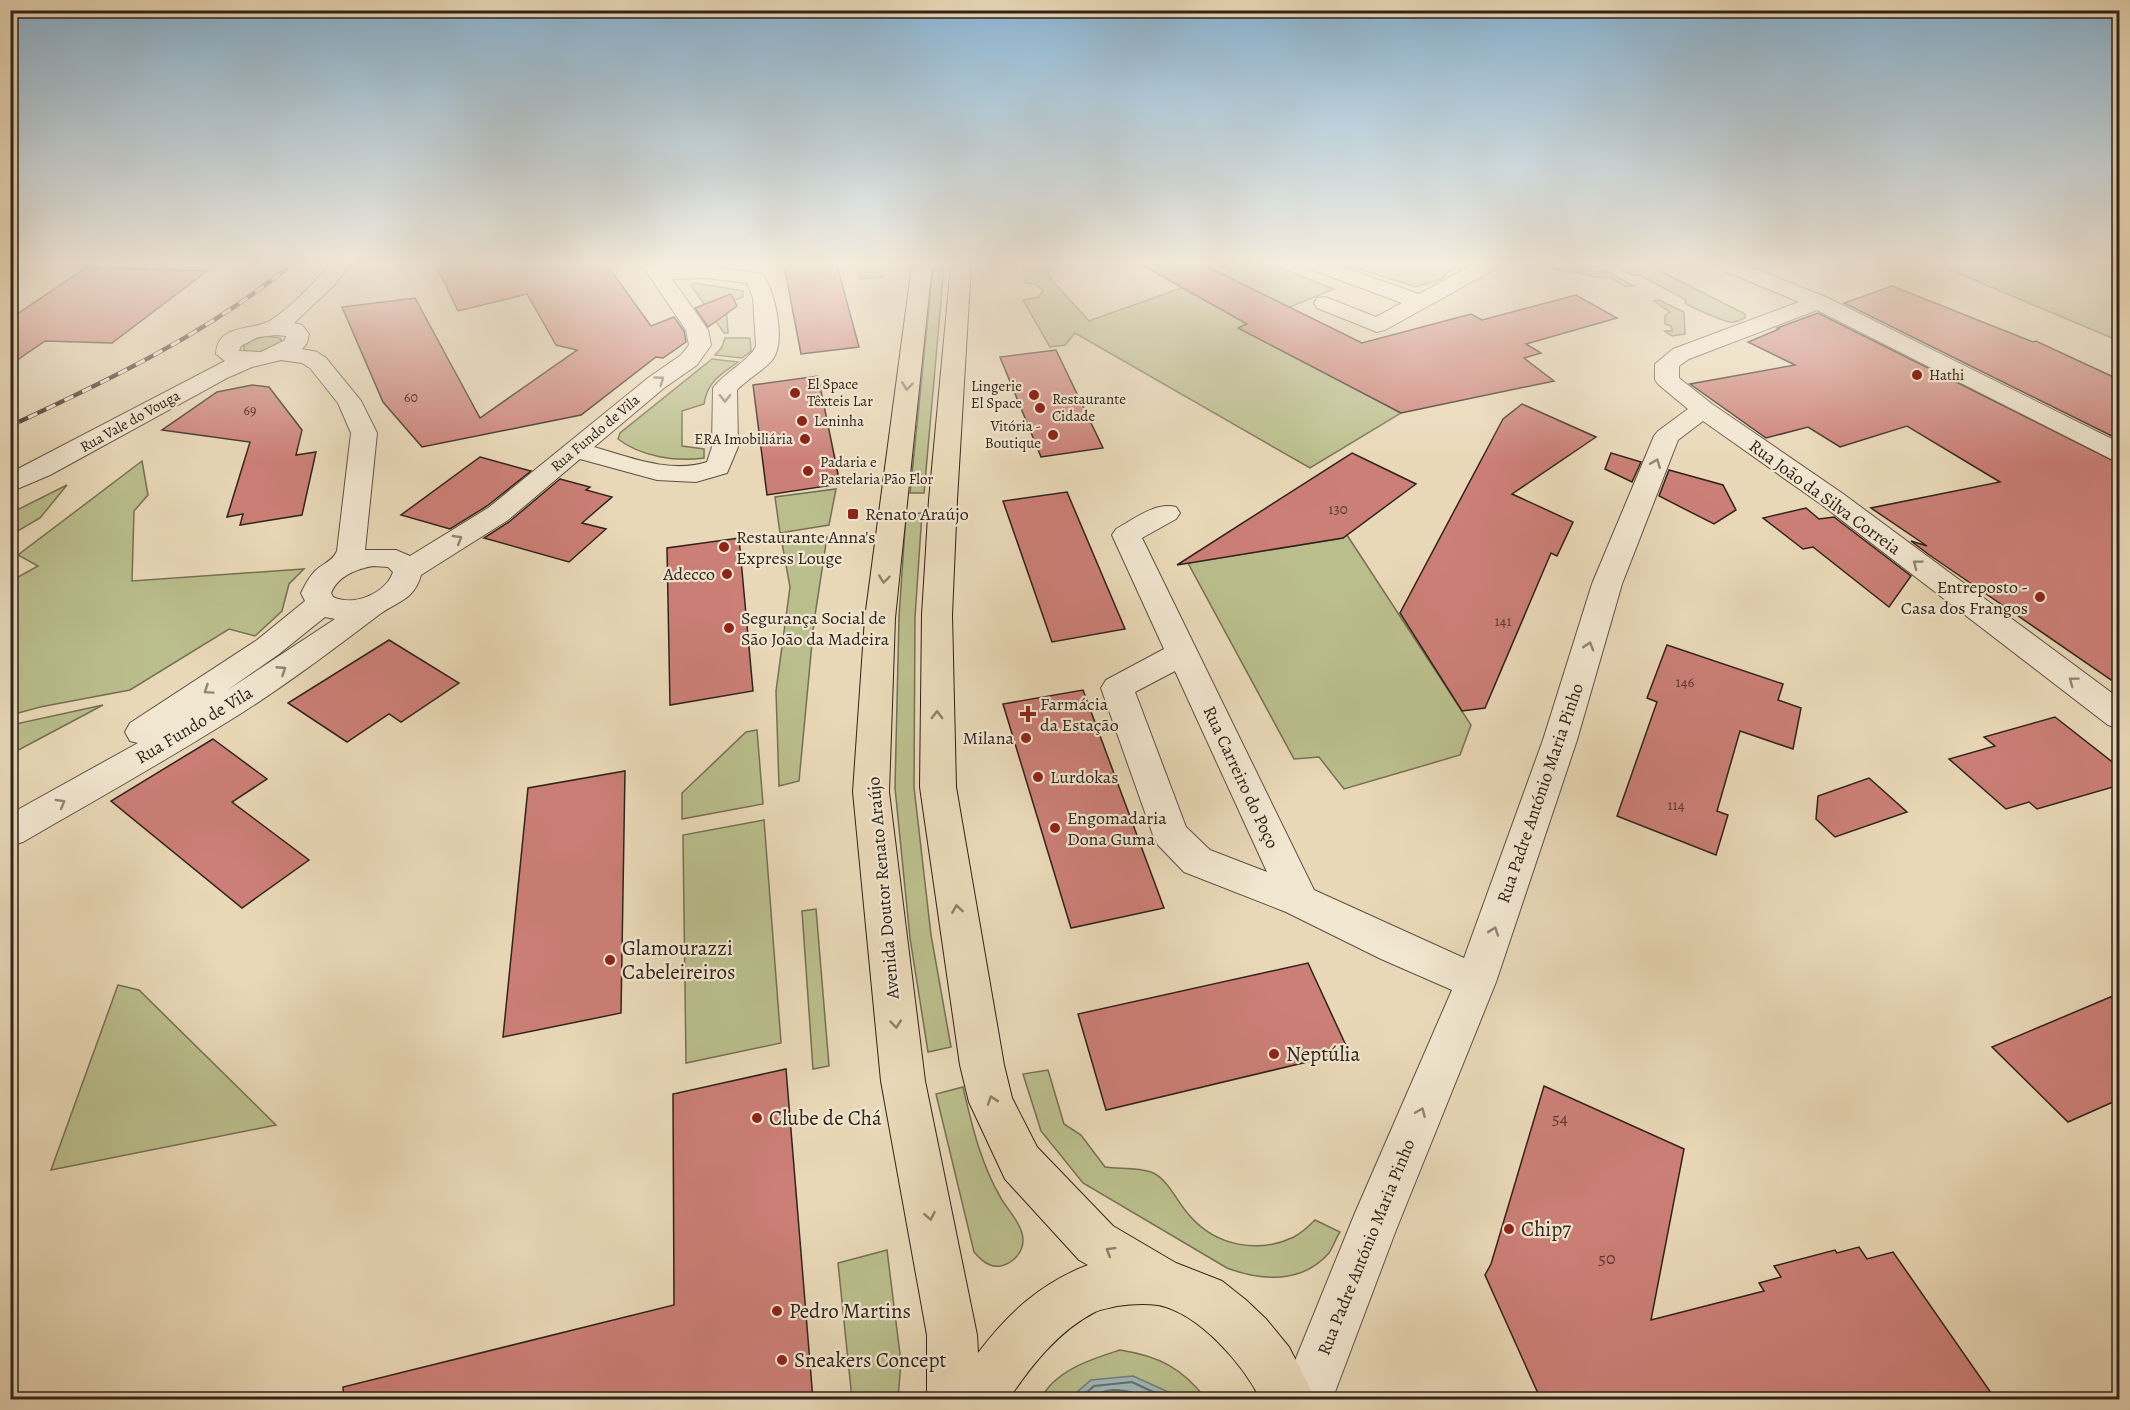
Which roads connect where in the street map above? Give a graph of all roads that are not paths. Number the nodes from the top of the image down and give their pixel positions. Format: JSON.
{"nodes":[{"id":1,"x":262,"y":331,"type":"edge"},
{"id":2,"x":292,"y":331,"type":"edge"},
{"id":3,"x":698,"y":331,"type":"edge"},
{"id":4,"x":766,"y":331,"type":"edge"},
{"id":5,"x":914,"y":331,"type":"edge"},
{"id":6,"x":956,"y":331,"type":"edge"},
{"id":7,"x":1742,"y":331,"type":"edge"},
{"id":8,"x":1876,"y":331,"type":"edge"},
{"id":9,"x":280,"y":353,"type":"junction"},
{"id":10,"x":238,"y":355,"type":"junction"},
{"id":11,"x":1702,"y":409,"type":"junction"},
{"id":12,"x":575,"y":450,"type":"junction"},
{"id":13,"x":2120,"y":454,"type":"edge"},
{"id":14,"x":10,"y":468,"type":"edge"},
{"id":15,"x":10,"y":484,"type":"edge"},
{"id":16,"x":1166,"y":513,"type":"dead end"},
{"id":17,"x":346,"y":564,"type":"junction"},
{"id":18,"x":408,"y":570,"type":"junction"},
{"id":19,"x":321,"y":604,"type":"junction"},
{"id":20,"x":371,"y":606,"type":"junction"},
{"id":21,"x":1182,"y":653,"type":"junction"},
{"id":22,"x":2120,"y":717,"type":"edge"},
{"id":23,"x":10,"y":808,"type":"edge"},
{"id":24,"x":10,"y":832,"type":"edge"},
{"id":25,"x":1300,"y":901,"type":"junction"},
{"id":26,"x":1476,"y":982,"type":"junction"},
{"id":27,"x":1160,"y":1281,"type":"junction"},
{"id":28,"x":953,"y":1400,"type":"edge"},
{"id":29,"x":976,"y":1400,"type":"edge"},
{"id":30,"x":1290,"y":1400,"type":"edge"},
{"id":31,"x":1305,"y":1400,"type":"edge"}],
"edges":[{"from":1,"to":10,"type":"street","name":"Rua Vale do Vouga"},
{"from":2,"to":9,"type":"street"},
{"from":12,"to":3,"type":"street","name":"Rua Fundo de Vila","one_way":true},
{"from":4,"to":12,"type":"street","one_way":true},
{"from":5,"to":28,"type":"main road","name":"Avenida Doutor Renato Araújo","one_way":true},
{"from":27,"to":6,"type":"main road","one_way":true},
{"from":7,"to":11,"type":"street"},
{"from":8,"to":13,"type":"street"},
{"from":9,"to":10,"type":"street","name":"Rua Vale do Vouga"},
{"from":9,"to":17,"type":"street","name":"Rua Vale do Vouga"},
{"from":10,"to":14,"type":"street","name":"Rua Vale do Vouga"},
{"from":10,"to":15,"type":"street","name":"Rua Vale do Vouga"},
{"from":22,"to":11,"type":"street","name":"Rua João da Silva Correia","one_way":true},
{"from":26,"to":11,"type":"street","name":"Rua Padre António Maria Pinho","one_way":true},
{"from":18,"to":12,"type":"street","name":"Rua Fundo de Vila","one_way":true},
{"from":16,"to":21,"type":"street","name":"Rua Carreiro do Poço"},
{"from":17,"to":18,"type":"street"},
{"from":17,"to":19,"type":"street"},
{"from":18,"to":20,"type":"street","name":"Rua Fundo de Vila"},
{"from":19,"to":20,"type":"street","name":"Rua Fundo de Vila"},
{"from":19,"to":23,"type":"street","name":"Rua Fundo de Vila","one_way":true},
{"from":24,"to":20,"type":"street","name":"Rua Fundo de Vila","one_way":true},
{"from":21,"to":25,"type":"street","name":"Rua Carreiro do Poço"},
{"from":21,"to":25,"type":"street"},
{"from":25,"to":26,"type":"street"},
{"from":31,"to":26,"type":"street","name":"Rua Padre António Maria Pinho","one_way":true},
{"from":27,"to":29,"type":"main road"},
{"from":27,"to":30,"type":"main road"}]}
